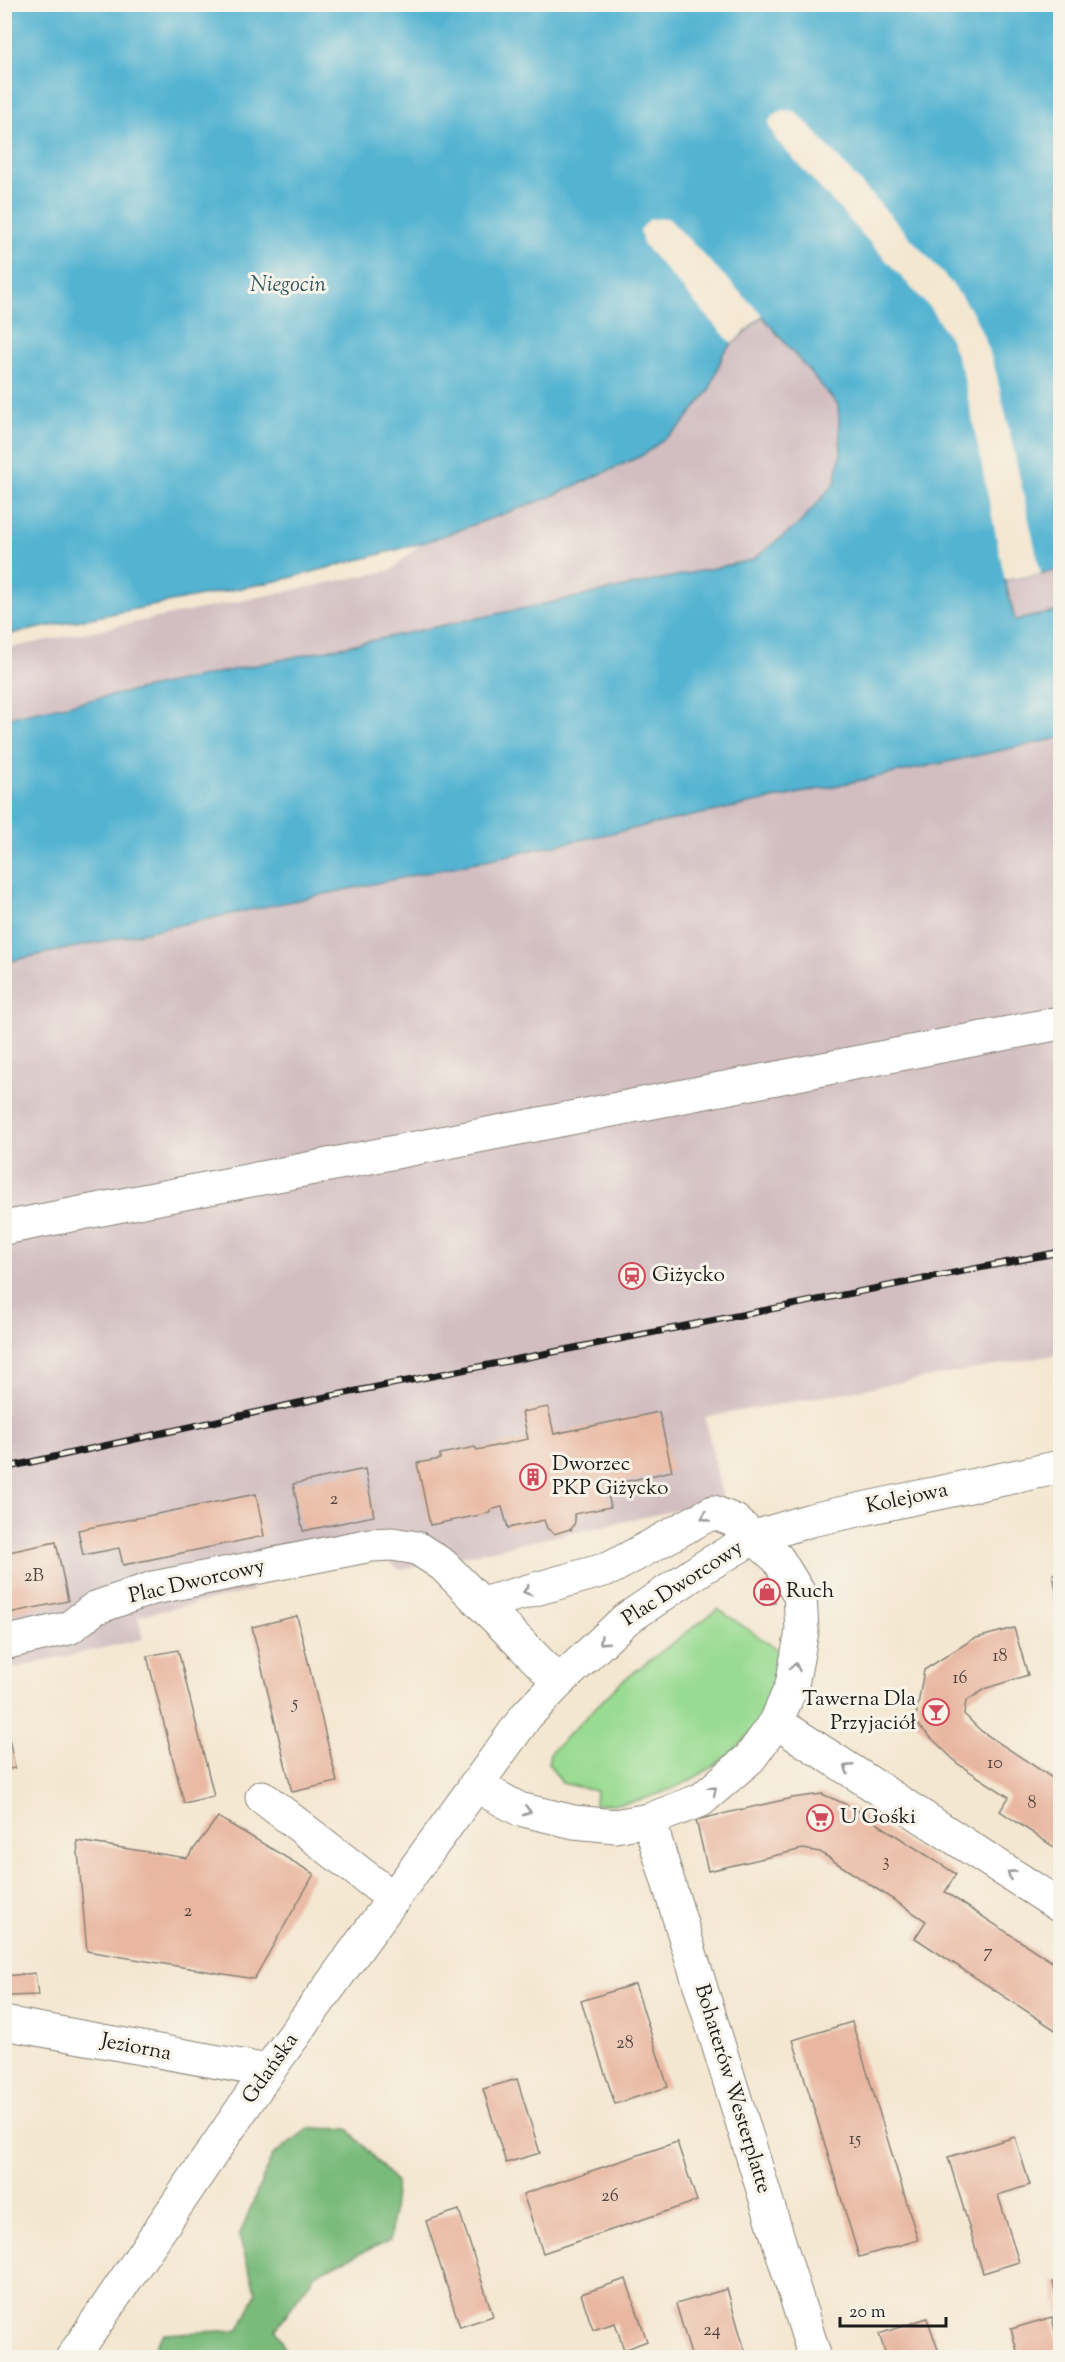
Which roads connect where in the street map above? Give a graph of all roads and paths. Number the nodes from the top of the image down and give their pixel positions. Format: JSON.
{"nodes":[{"id":1,"x":1060,"y":1023,"type":"edge"},
{"id":2,"x":4,"y":1228,"type":"edge"},
{"id":3,"x":1060,"y":1467,"type":"edge"},
{"id":4,"x":755,"y":1538,"type":"junction"},
{"id":5,"x":482,"y":1604,"type":"junction"},
{"id":6,"x":4,"y":1643,"type":"edge"},
{"id":7,"x":558,"y":1682,"type":"junction"},
{"id":8,"x":776,"y":1722,"type":"junction"},
{"id":9,"x":476,"y":1785,"type":"junction"},
{"id":10,"x":262,"y":1797,"type":"dead end"},
{"id":11,"x":649,"y":1821,"type":"junction"},
{"id":12,"x":394,"y":1899,"type":"junction"},
{"id":13,"x":1060,"y":1906,"type":"edge"},
{"id":14,"x":4,"y":2023,"type":"edge"},
{"id":15,"x":268,"y":2071,"type":"junction"},
{"id":16,"x":72,"y":2358,"type":"edge"},
{"id":17,"x":814,"y":2358,"type":"edge"}],
"edges":[{"from":1,"to":2,"type":"street"},
{"from":3,"to":4,"type":"street","name":"Kolejowa"},
{"from":4,"to":5,"type":"street","one_way":true},
{"from":4,"to":7,"type":"street","name":"Plac Dworcowy","one_way":true},
{"from":8,"to":4,"type":"street","name":"Plac Dworcowy","one_way":true},
{"from":5,"to":6,"type":"street","name":"Plac Dworcowy"},
{"from":5,"to":7,"type":"street","name":"Plac Dworcowy"},
{"from":7,"to":9,"type":"street","name":"Plac Dworcowy"},
{"from":11,"to":8,"type":"street","name":"Plac Dworcowy","one_way":true},
{"from":13,"to":8,"type":"street","one_way":true},
{"from":9,"to":11,"type":"street","name":"Plac Dworcowy","one_way":true},
{"from":9,"to":12,"type":"street","name":"Gdańska"},
{"from":10,"to":12,"type":"street"},
{"from":11,"to":17,"type":"street","name":"Bohaterów Westerplatte"},
{"from":12,"to":15,"type":"street","name":"Gdańska"},
{"from":14,"to":15,"type":"street","name":"Jeziorna"},
{"from":15,"to":16,"type":"street","name":"Gdańska"}]}
